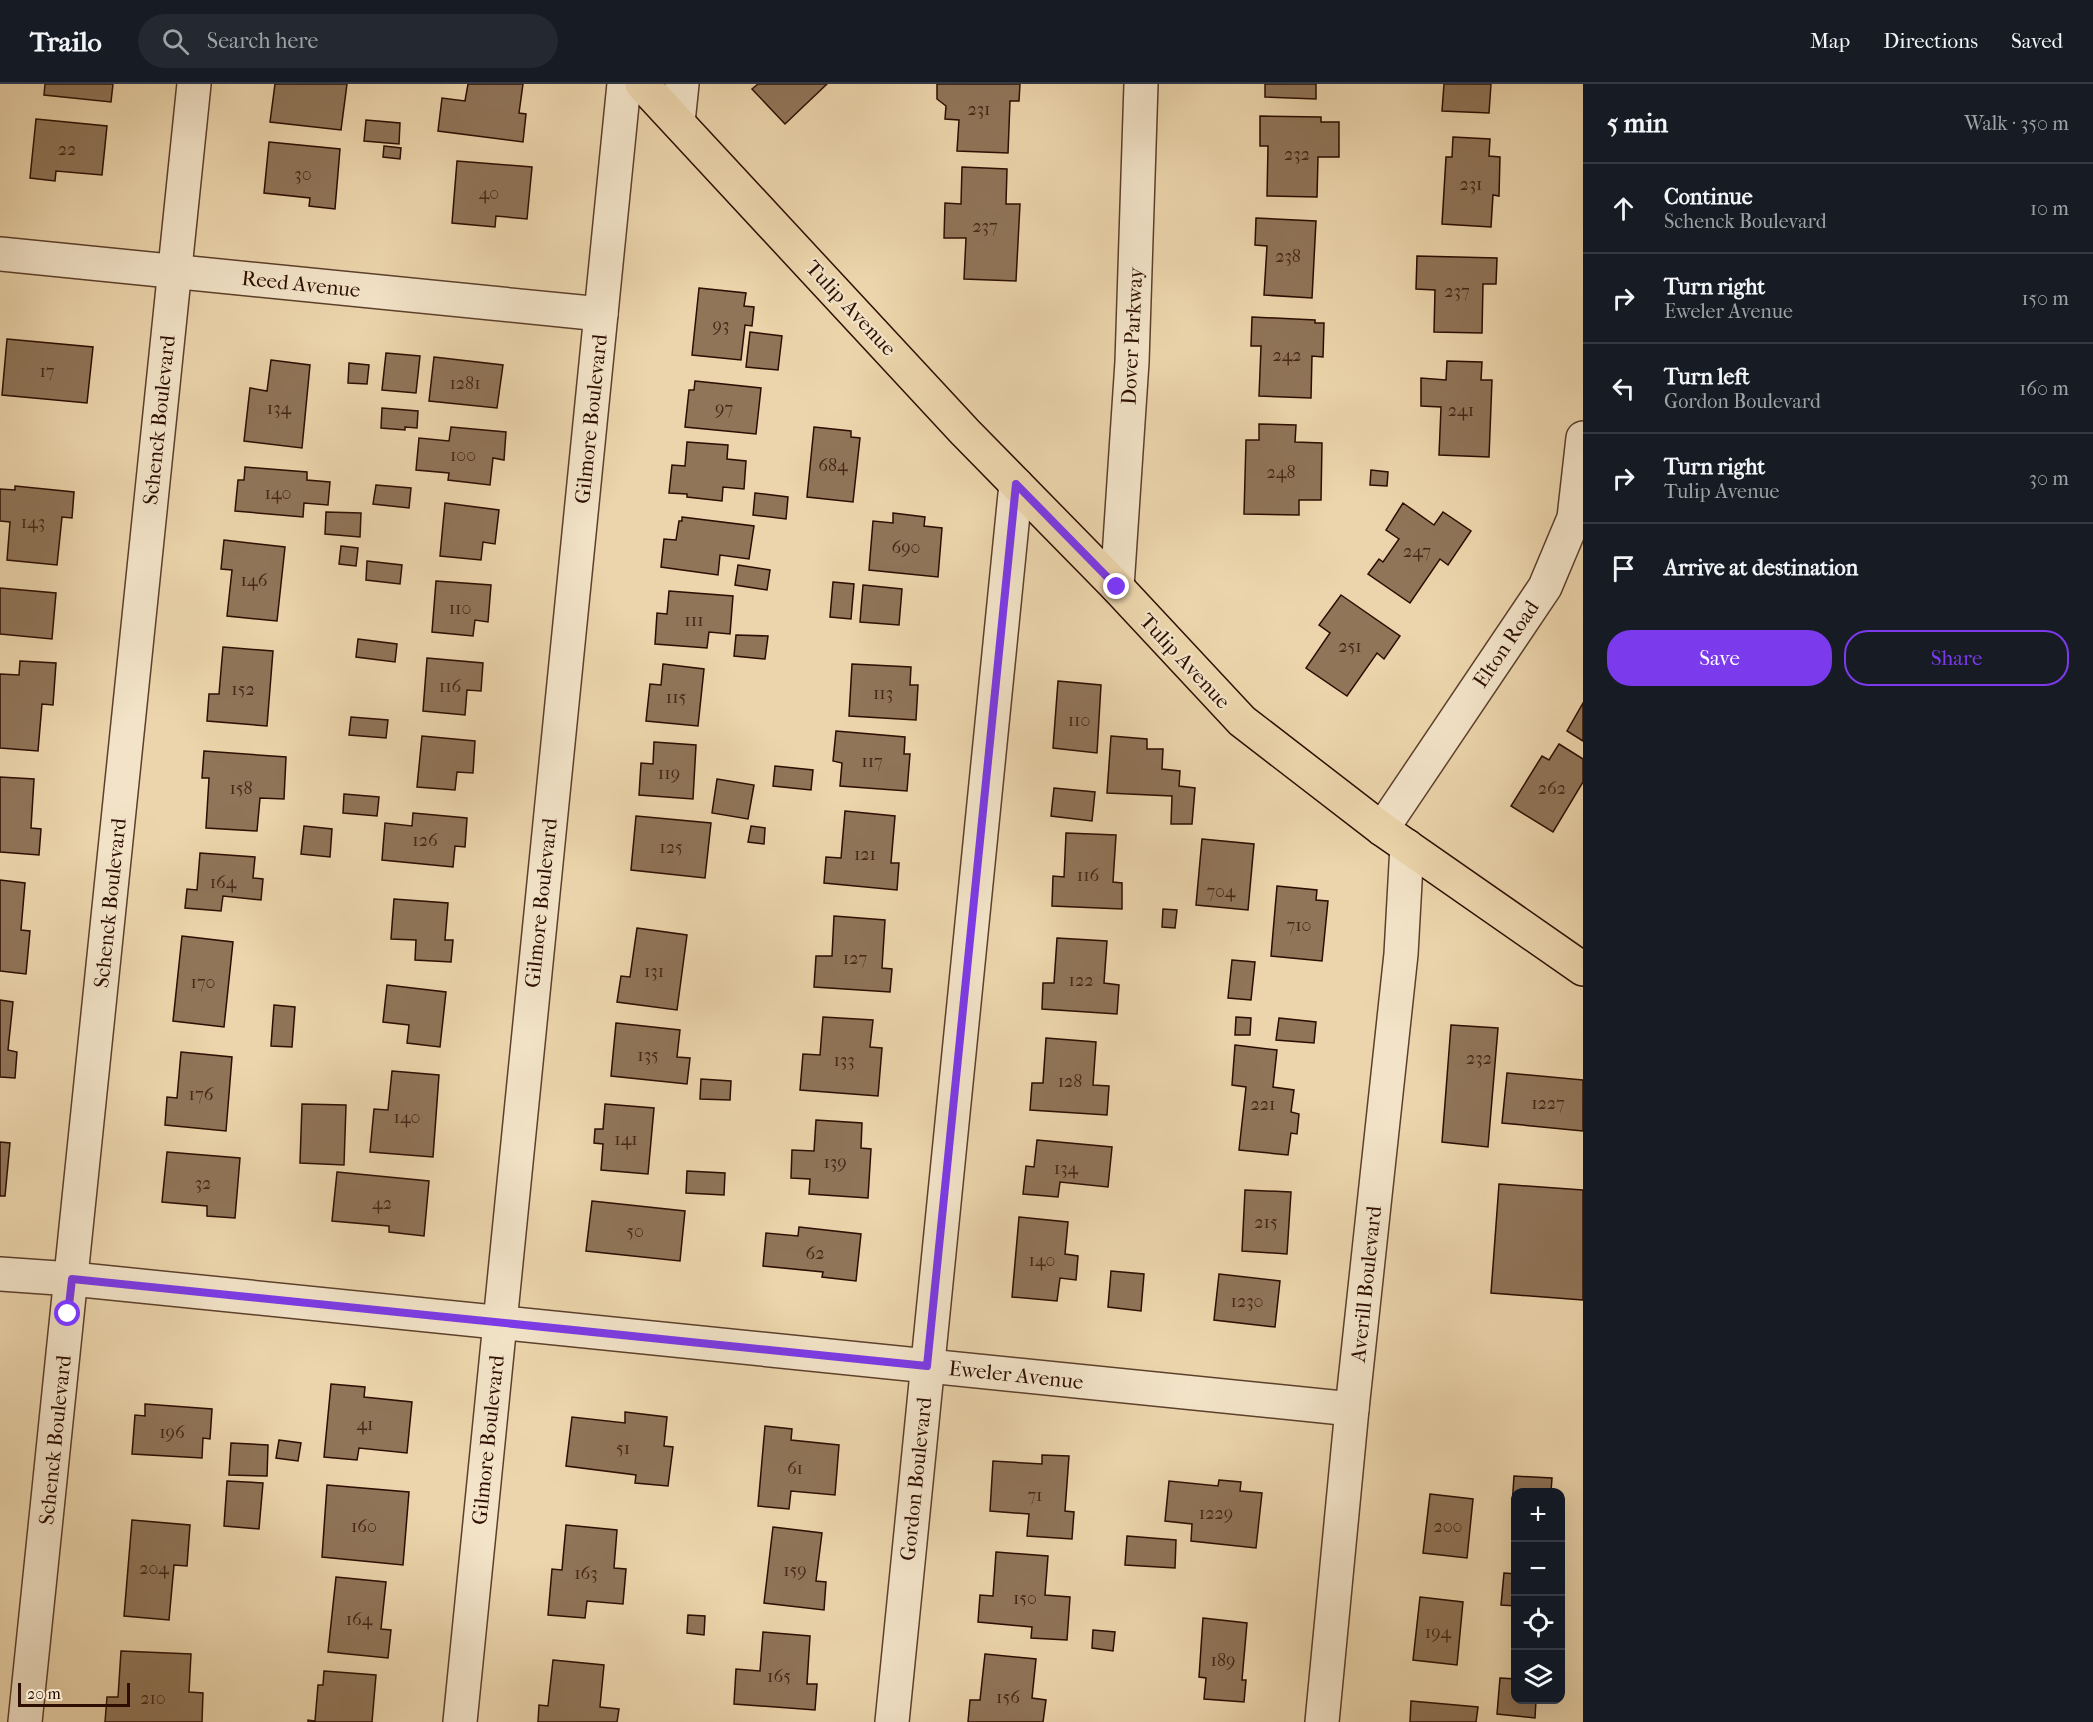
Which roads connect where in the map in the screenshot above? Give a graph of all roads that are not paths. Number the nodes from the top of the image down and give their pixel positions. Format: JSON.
{"nodes":[{"id":1,"x":194,"y":84,"type":"edge"},
{"id":2,"x":624,"y":84,"type":"edge"},
{"id":3,"x":642,"y":84,"type":"edge"},
{"id":4,"x":682,"y":84,"type":"edge"},
{"id":5,"x":1141,"y":84,"type":"edge"},
{"id":6,"x":678,"y":122,"type":"junction"},
{"id":7,"x":0,"y":254,"type":"edge"},
{"id":8,"x":174,"y":271,"type":"junction"},
{"id":9,"x":601,"y":314,"type":"junction"},
{"id":10,"x":1583,"y":438,"type":"edge"},
{"id":11,"x":1016,"y":484,"type":"junction"},
{"id":12,"x":1117,"y":587,"type":"junction"},
{"id":13,"x":1394,"y":838,"type":"junction"},
{"id":14,"x":1583,"y":969,"type":"edge"},
{"id":15,"x":0,"y":1274,"type":"edge"},
{"id":16,"x":72,"y":1279,"type":"junction"},
{"id":17,"x":499,"y":1323,"type":"junction"},
{"id":18,"x":927,"y":1366,"type":"junction"},
{"id":19,"x":1352,"y":1409,"type":"junction"},
{"id":20,"x":26,"y":1722,"type":"edge"},
{"id":21,"x":460,"y":1722,"type":"edge"},
{"id":22,"x":892,"y":1722,"type":"edge"},
{"id":23,"x":1322,"y":1722,"type":"edge"}],
"edges":[{"from":1,"to":8,"type":"street","name":"Schenck Boulevard"},
{"from":2,"to":9,"type":"street","name":"Gilmore Boulevard"},
{"from":3,"to":6,"type":"main road","name":"Tulip Avenue"},
{"from":4,"to":6,"type":"street"},
{"from":5,"to":12,"type":"street","name":"Dover Parkway"},
{"from":6,"to":11,"type":"main road","name":"Tulip Avenue"},
{"from":7,"to":8,"type":"street","name":"Reed Avenue"},
{"from":8,"to":9,"type":"street","name":"Reed Avenue"},
{"from":8,"to":16,"type":"street","name":"Schenck Boulevard"},
{"from":9,"to":17,"type":"street","name":"Gilmore Boulevard"},
{"from":10,"to":13,"type":"street","name":"Elton Road"},
{"from":11,"to":12,"type":"main road","name":"Tulip Avenue"},
{"from":11,"to":18,"type":"street","name":"Gordon Boulevard"},
{"from":12,"to":13,"type":"main road","name":"Tulip Avenue"},
{"from":13,"to":14,"type":"main road","name":"Tulip Avenue"},
{"from":13,"to":19,"type":"street","name":"Averill Boulevard"},
{"from":15,"to":16,"type":"street","name":"Eweler Avenue"},
{"from":16,"to":17,"type":"street","name":"Eweler Avenue"},
{"from":16,"to":20,"type":"street","name":"Schenck Boulevard"},
{"from":17,"to":18,"type":"street","name":"Eweler Avenue"},
{"from":17,"to":21,"type":"street","name":"Gilmore Boulevard"},
{"from":18,"to":19,"type":"street","name":"Eweler Avenue"},
{"from":18,"to":22,"type":"street","name":"Gordon Boulevard"},
{"from":19,"to":23,"type":"street","name":"Averill Boulevard"}]}
